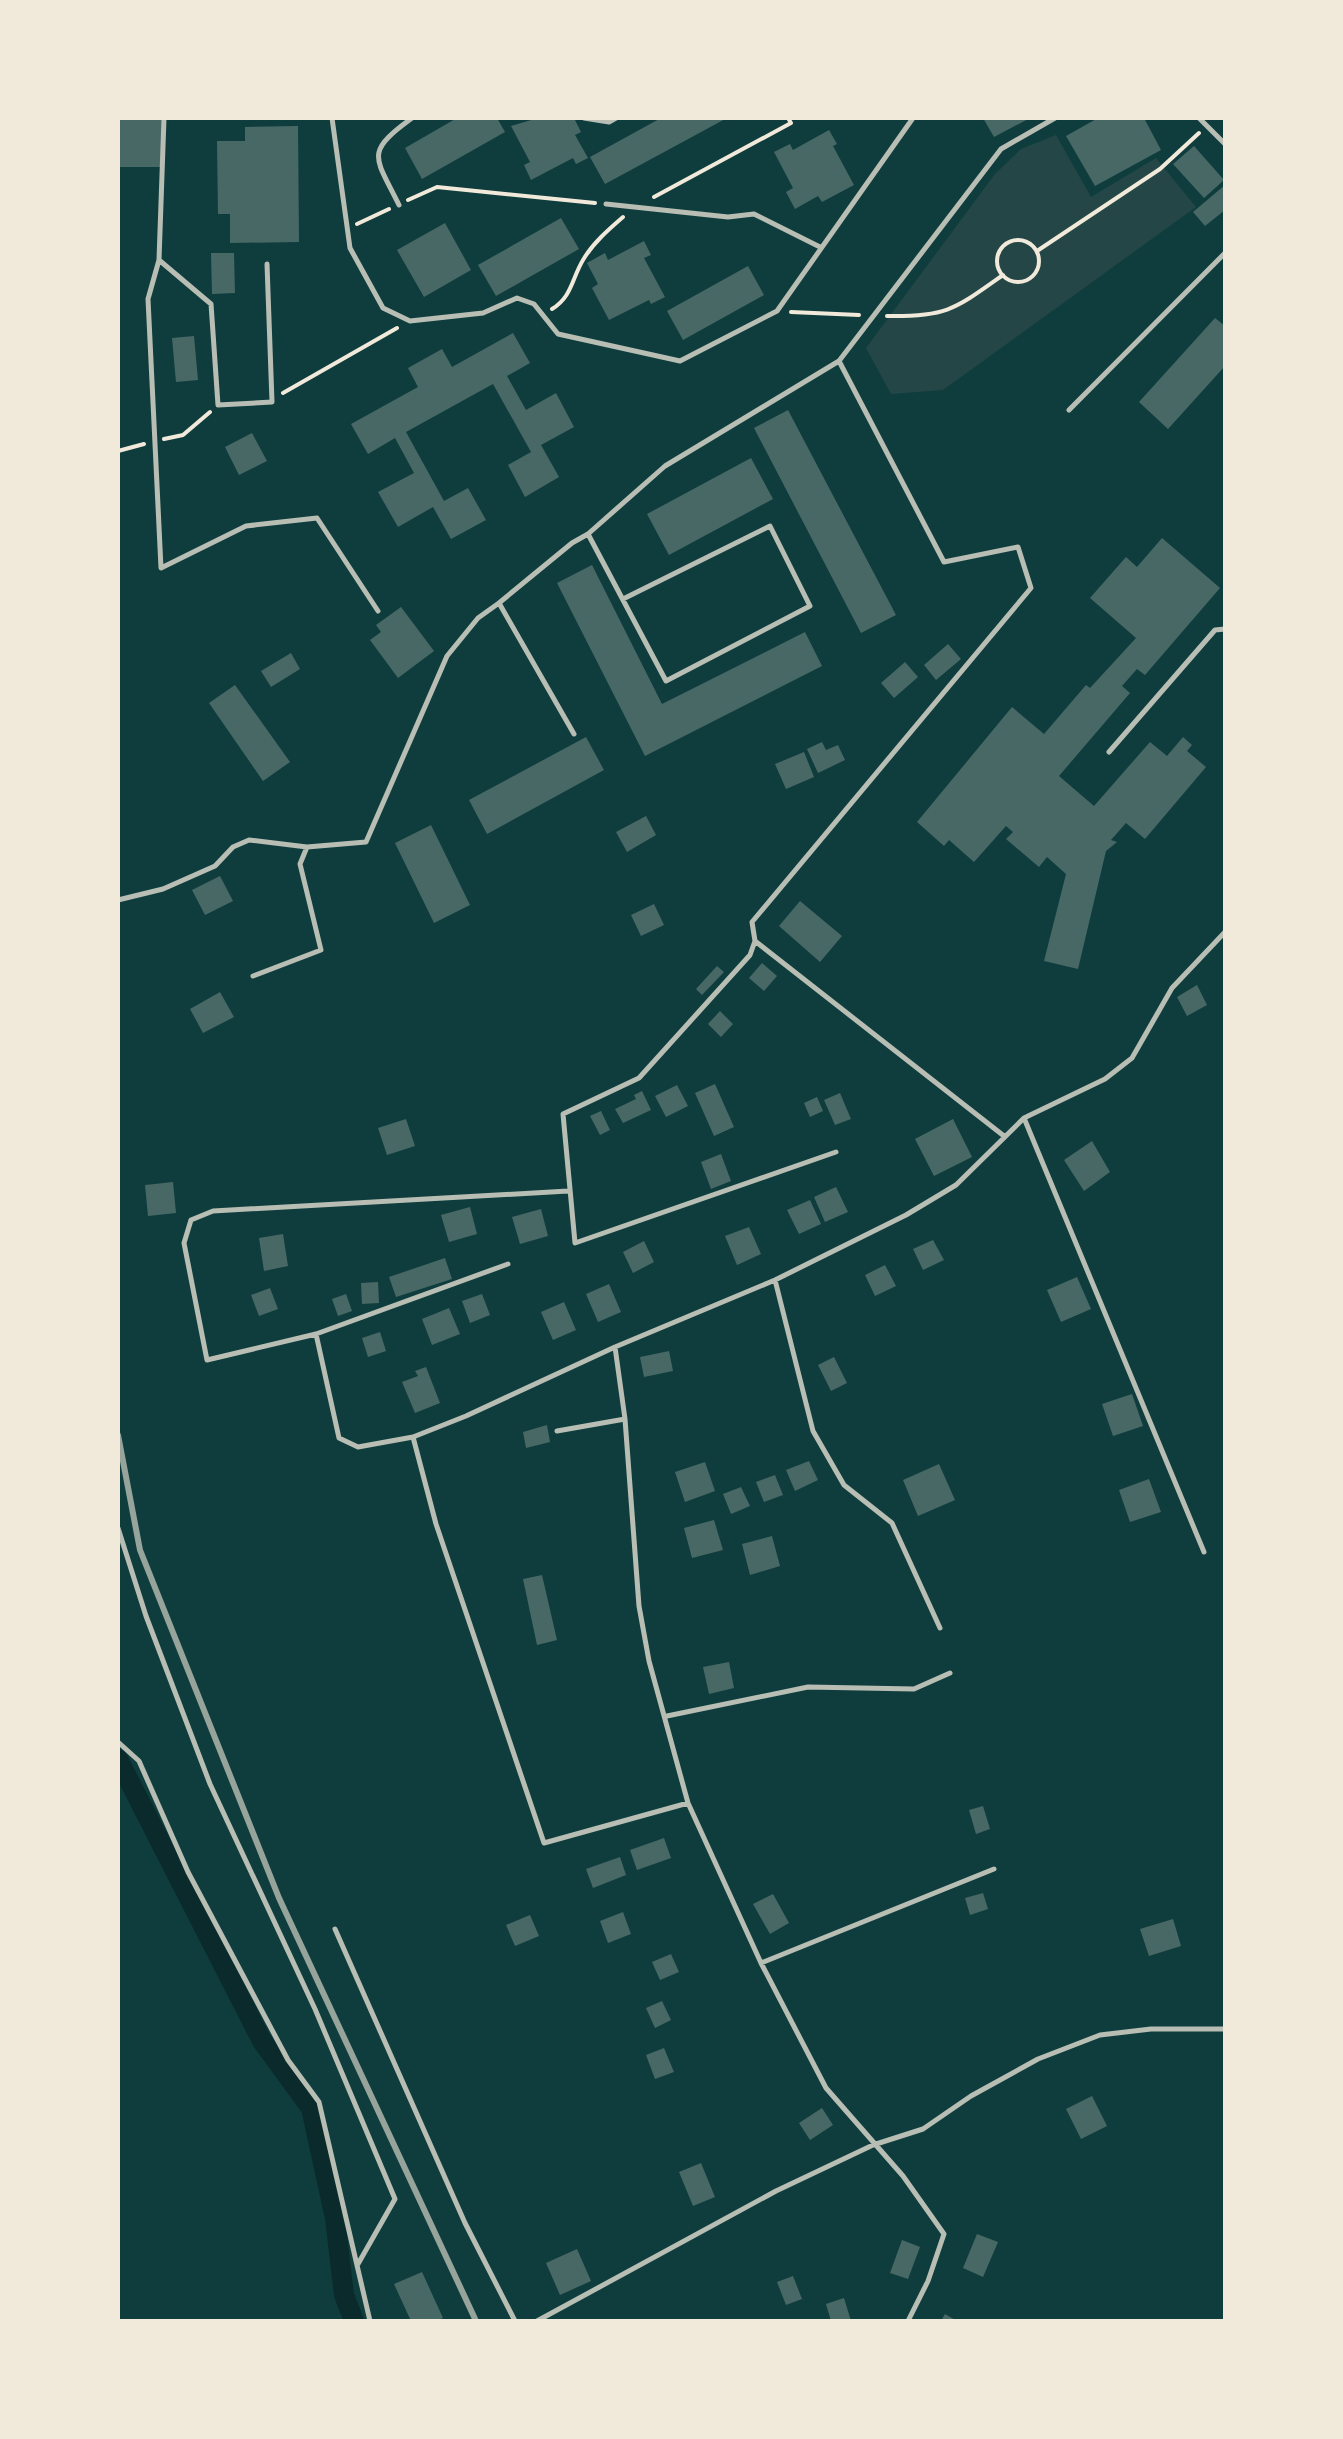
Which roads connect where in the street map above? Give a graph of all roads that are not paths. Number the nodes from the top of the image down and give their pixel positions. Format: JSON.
{"nodes":[{"id":1,"x":164,"y":118,"type":"edge"},
{"id":2,"x":332,"y":118,"type":"edge"},
{"id":3,"x":412,"y":118,"type":"edge"},
{"id":4,"x":584,"y":118,"type":"edge"},
{"id":5,"x":616,"y":118,"type":"edge"},
{"id":6,"x":913,"y":118,"type":"edge"},
{"id":7,"x":1055,"y":118,"type":"edge"},
{"id":8,"x":1199,"y":118,"type":"edge"},
{"id":9,"x":1225,"y":144,"type":"edge"},
{"id":10,"x":606,"y":204,"type":"road end"},
{"id":11,"x":399,"y":205,"type":"road end"},
{"id":12,"x":820,"y":247,"type":"junction"},
{"id":13,"x":1225,"y":253,"type":"edge"},
{"id":14,"x":159,"y":260,"type":"junction"},
{"id":15,"x":267,"y":264,"type":"dead end"},
{"id":16,"x":839,"y":361,"type":"junction"},
{"id":17,"x":1069,"y":410,"type":"dead end"},
{"id":18,"x":588,"y":534,"type":"junction"},
{"id":19,"x":623,"y":599,"type":"junction"},
{"id":20,"x":499,"y":603,"type":"junction"},
{"id":21,"x":378,"y":611,"type":"dead end"},
{"id":22,"x":1225,"y":629,"type":"edge"},
{"id":23,"x":574,"y":734,"type":"dead end"},
{"id":24,"x":1109,"y":752,"type":"dead end"},
{"id":25,"x":307,"y":847,"type":"junction"},
{"id":26,"x":118,"y":900,"type":"edge"},
{"id":27,"x":1225,"y":932,"type":"edge"},
{"id":28,"x":755,"y":941,"type":"junction"},
{"id":29,"x":253,"y":976,"type":"dead end"},
{"id":30,"x":1024,"y":1118,"type":"junction"},
{"id":31,"x":1004,"y":1136,"type":"junction"},
{"id":32,"x":836,"y":1152,"type":"dead end"},
{"id":33,"x":568,"y":1191,"type":"junction"},
{"id":34,"x":508,"y":1264,"type":"dead end"},
{"id":35,"x":775,"y":1280,"type":"junction"},
{"id":36,"x":316,"y":1334,"type":"junction"},
{"id":37,"x":615,"y":1347,"type":"junction"},
{"id":38,"x":625,"y":1419,"type":"junction"},
{"id":39,"x":557,"y":1431,"type":"dead end"},
{"id":40,"x":413,"y":1437,"type":"junction"},
{"id":41,"x":118,"y":1528,"type":"edge"},
{"id":42,"x":1204,"y":1552,"type":"dead end"},
{"id":43,"x":940,"y":1628,"type":"dead end"},
{"id":44,"x":950,"y":1673,"type":"dead end"},
{"id":45,"x":667,"y":1716,"type":"junction"},
{"id":46,"x":118,"y":1742,"type":"edge"},
{"id":47,"x":688,"y":1803,"type":"junction"},
{"id":48,"x":994,"y":1869,"type":"dead end"},
{"id":49,"x":335,"y":1929,"type":"dead end"},
{"id":50,"x":761,"y":1963,"type":"junction"},
{"id":51,"x":1225,"y":2029,"type":"edge"},
{"id":52,"x":873,"y":2145,"type":"junction"},
{"id":53,"x":358,"y":2264,"type":"junction"},
{"id":54,"x":370,"y":2321,"type":"edge"},
{"id":55,"x":515,"y":2321,"type":"edge"},
{"id":56,"x":537,"y":2321,"type":"edge"},
{"id":57,"x":908,"y":2321,"type":"edge"}],
"edges":[{"from":1,"to":14,"type":"lane"},
{"from":2,"to":12,"type":"lane"},
{"from":3,"to":11,"type":"lane"},
{"from":4,"to":5,"type":"lane"},
{"from":6,"to":12,"type":"lane"},
{"from":7,"to":16,"type":"lane"},
{"from":8,"to":9,"type":"lane"},
{"from":10,"to":12,"type":"lane"},
{"from":13,"to":17,"type":"lane"},
{"from":14,"to":15,"type":"lane"},
{"from":14,"to":21,"type":"lane"},
{"from":16,"to":18,"type":"lane"},
{"from":16,"to":28,"type":"lane"},
{"from":18,"to":19,"type":"lane"},
{"from":18,"to":20,"type":"lane"},
{"from":19,"to":19,"type":"lane"},
{"from":20,"to":23,"type":"lane"},
{"from":20,"to":25,"type":"lane"},
{"from":22,"to":24,"type":"lane"},
{"from":25,"to":26,"type":"lane"},
{"from":25,"to":29,"type":"lane"},
{"from":27,"to":30,"type":"lane"},
{"from":28,"to":31,"type":"lane"},
{"from":28,"to":33,"type":"lane"},
{"from":30,"to":31,"type":"lane"},
{"from":30,"to":42,"type":"lane"},
{"from":31,"to":35,"type":"lane"},
{"from":32,"to":33,"type":"lane"},
{"from":33,"to":36,"type":"lane"},
{"from":34,"to":36,"type":"lane"},
{"from":35,"to":37,"type":"lane"},
{"from":35,"to":43,"type":"lane"},
{"from":36,"to":40,"type":"lane"},
{"from":37,"to":38,"type":"lane"},
{"from":37,"to":40,"type":"lane"},
{"from":38,"to":39,"type":"lane"},
{"from":38,"to":45,"type":"lane"},
{"from":40,"to":47,"type":"lane"},
{"from":41,"to":53,"type":"lane"},
{"from":44,"to":45,"type":"lane"},
{"from":45,"to":47,"type":"lane"},
{"from":46,"to":53,"type":"lane"},
{"from":47,"to":50,"type":"lane"},
{"from":48,"to":50,"type":"lane"},
{"from":49,"to":55,"type":"lane"},
{"from":50,"to":52,"type":"lane"},
{"from":51,"to":52,"type":"lane"},
{"from":52,"to":56,"type":"lane"},
{"from":52,"to":57,"type":"lane"},
{"from":53,"to":54,"type":"lane"}]}
